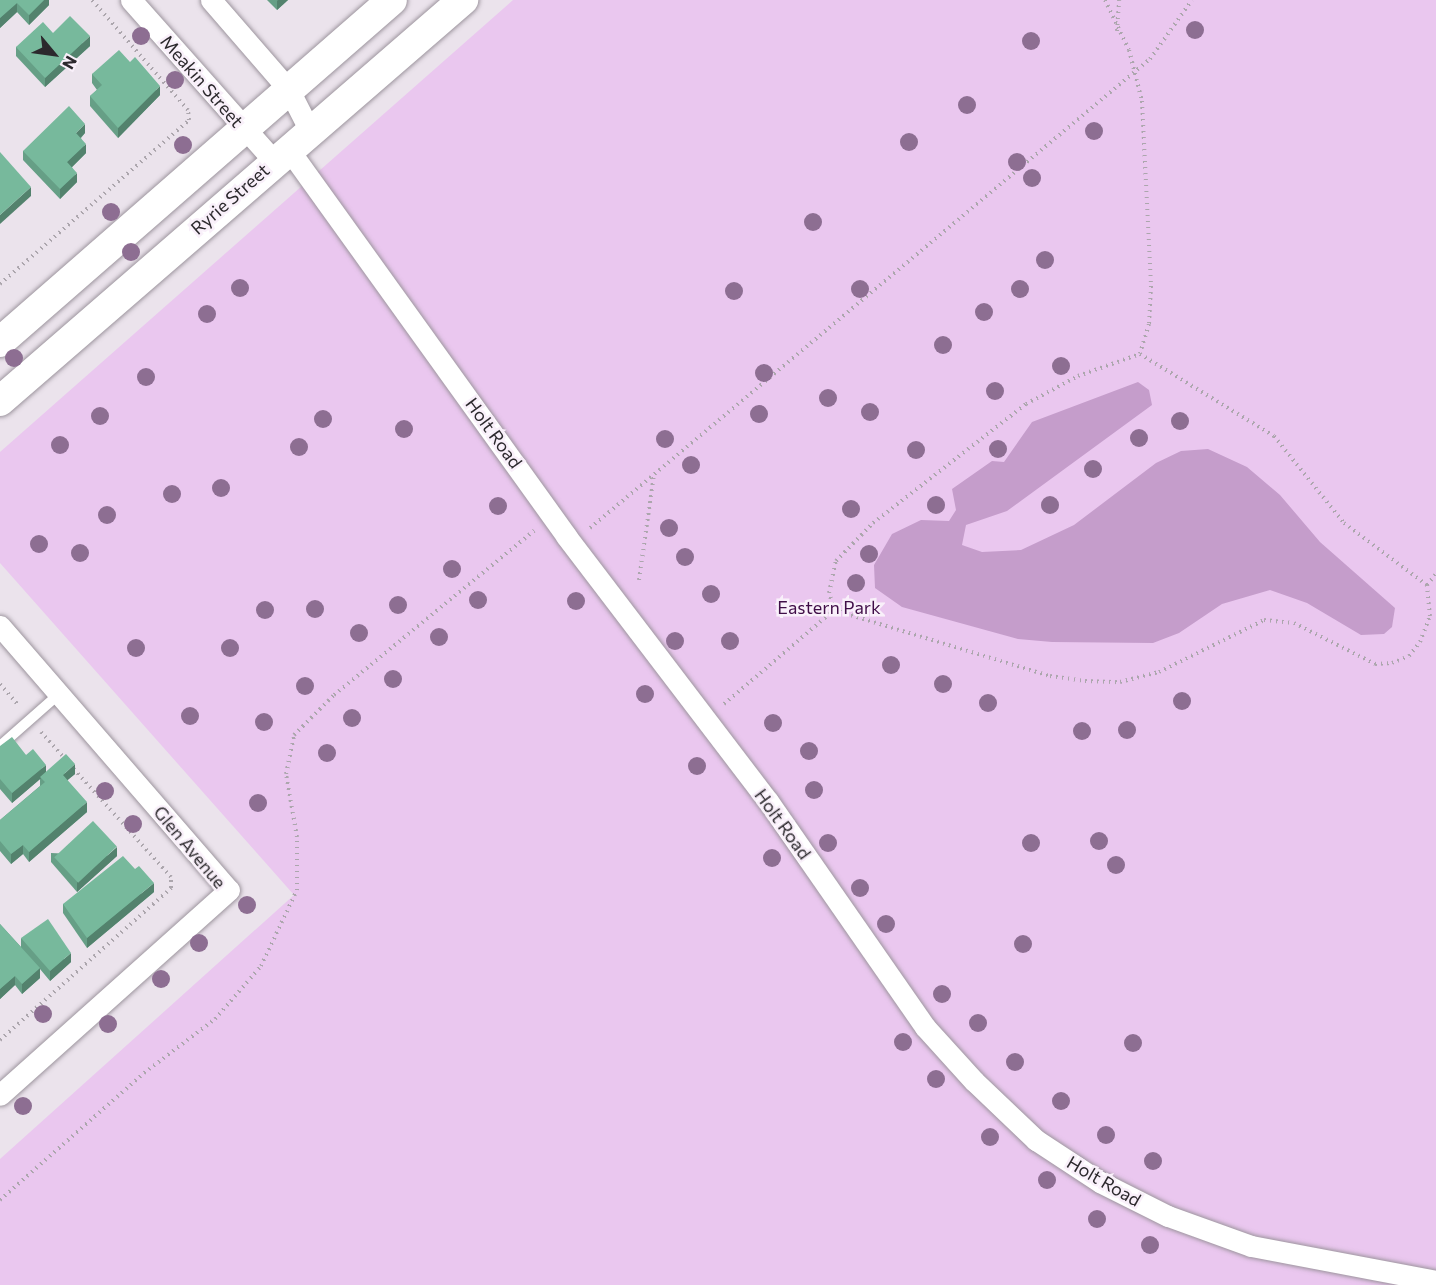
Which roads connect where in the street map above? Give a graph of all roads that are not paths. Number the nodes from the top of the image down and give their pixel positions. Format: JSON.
{"nodes":[{"id":1,"x":131,"y":0,"type":"edge"},
{"id":2,"x":211,"y":0,"type":"edge"},
{"id":3,"x":392,"y":0,"type":"edge"},
{"id":4,"x":463,"y":0,"type":"edge"},
{"id":5,"x":290,"y":90,"type":"junction"},
{"id":6,"x":242,"y":128,"type":"junction"},
{"id":7,"x":291,"y":148,"type":"junction"},
{"id":8,"x":0,"y":342,"type":"edge"},
{"id":9,"x":0,"y":401,"type":"edge"},
{"id":10,"x":0,"y":626,"type":"edge"},
{"id":11,"x":59,"y":694,"type":"junction"},
{"id":12,"x":0,"y":746,"type":"edge"},
{"id":13,"x":0,"y":1095,"type":"edge"},
{"id":14,"x":1436,"y":1281,"type":"edge"}],
"edges":[{"from":1,"to":6,"type":"street","name":"Meakin Street"},
{"from":2,"to":5,"type":"street"},
{"from":3,"to":5,"type":"main road"},
{"from":4,"to":7,"type":"main road","name":"Ryrie Street"},
{"from":5,"to":6,"type":"main road"},
{"from":5,"to":7,"type":"street"},
{"from":6,"to":7,"type":"street","name":"Meakin Street"},
{"from":6,"to":8,"type":"main road"},
{"from":7,"to":9,"type":"main road","name":"Ryrie Street"},
{"from":7,"to":14,"type":"street","name":"Holt Road"},
{"from":10,"to":11,"type":"street","name":"Glen Avenue"},
{"from":11,"to":12,"type":"lane"},
{"from":11,"to":13,"type":"street","name":"Glen Avenue"}]}
